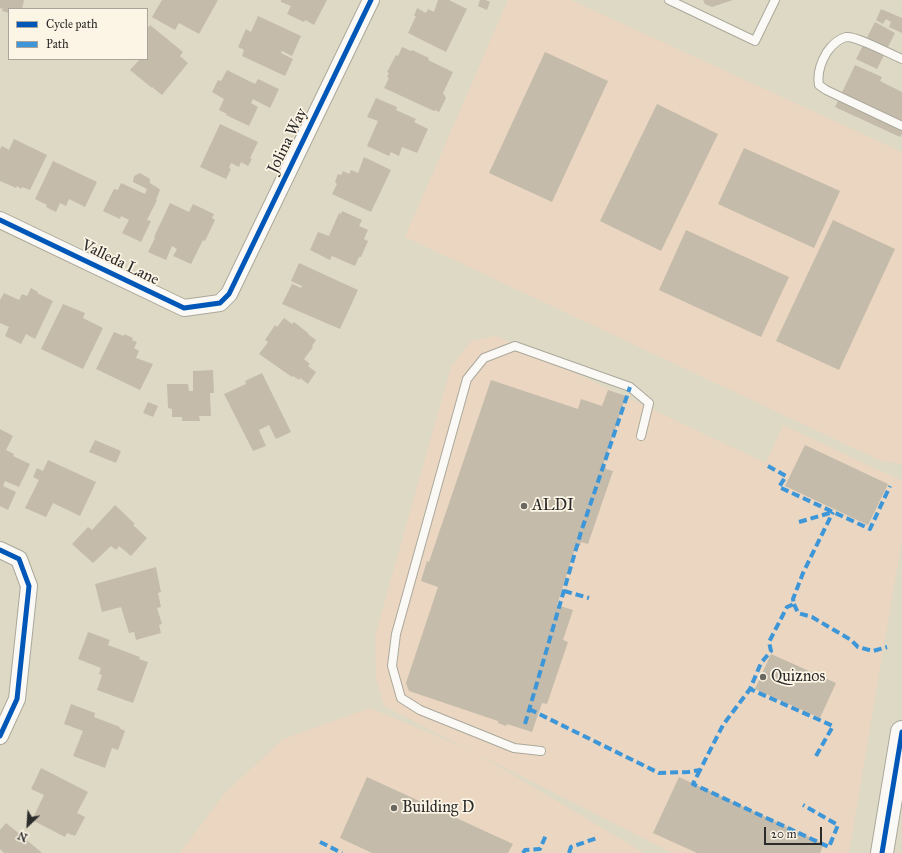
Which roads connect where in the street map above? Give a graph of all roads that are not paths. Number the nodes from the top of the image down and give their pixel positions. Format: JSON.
{"nodes":[{"id":1,"x":371,"y":0,"type":"edge"},
{"id":2,"x":669,"y":0,"type":"edge"},
{"id":3,"x":775,"y":0,"type":"edge"},
{"id":4,"x":902,"y":59,"type":"edge"},
{"id":5,"x":902,"y":126,"type":"edge"},
{"id":6,"x":0,"y":220,"type":"edge"},
{"id":7,"x":229,"y":294,"type":"joint"},
{"id":8,"x":640,"y":436,"type":"dead end"},
{"id":9,"x":0,"y":550,"type":"edge"},
{"id":10,"x":902,"y":732,"type":"edge"},
{"id":11,"x":0,"y":736,"type":"edge"},
{"id":12,"x":541,"y":751,"type":"dead end"},
{"id":13,"x":882,"y":853,"type":"edge"}],
"edges":[{"from":1,"to":7,"type":"street","name":"Jolina Way"},
{"from":2,"to":3,"type":"lane"},
{"from":4,"to":5,"type":"lane"},
{"from":6,"to":7,"type":"street","name":"Valleda Lane"},
{"from":8,"to":12,"type":"lane"},
{"from":9,"to":11,"type":"street"},
{"from":10,"to":13,"type":"main road"}]}
